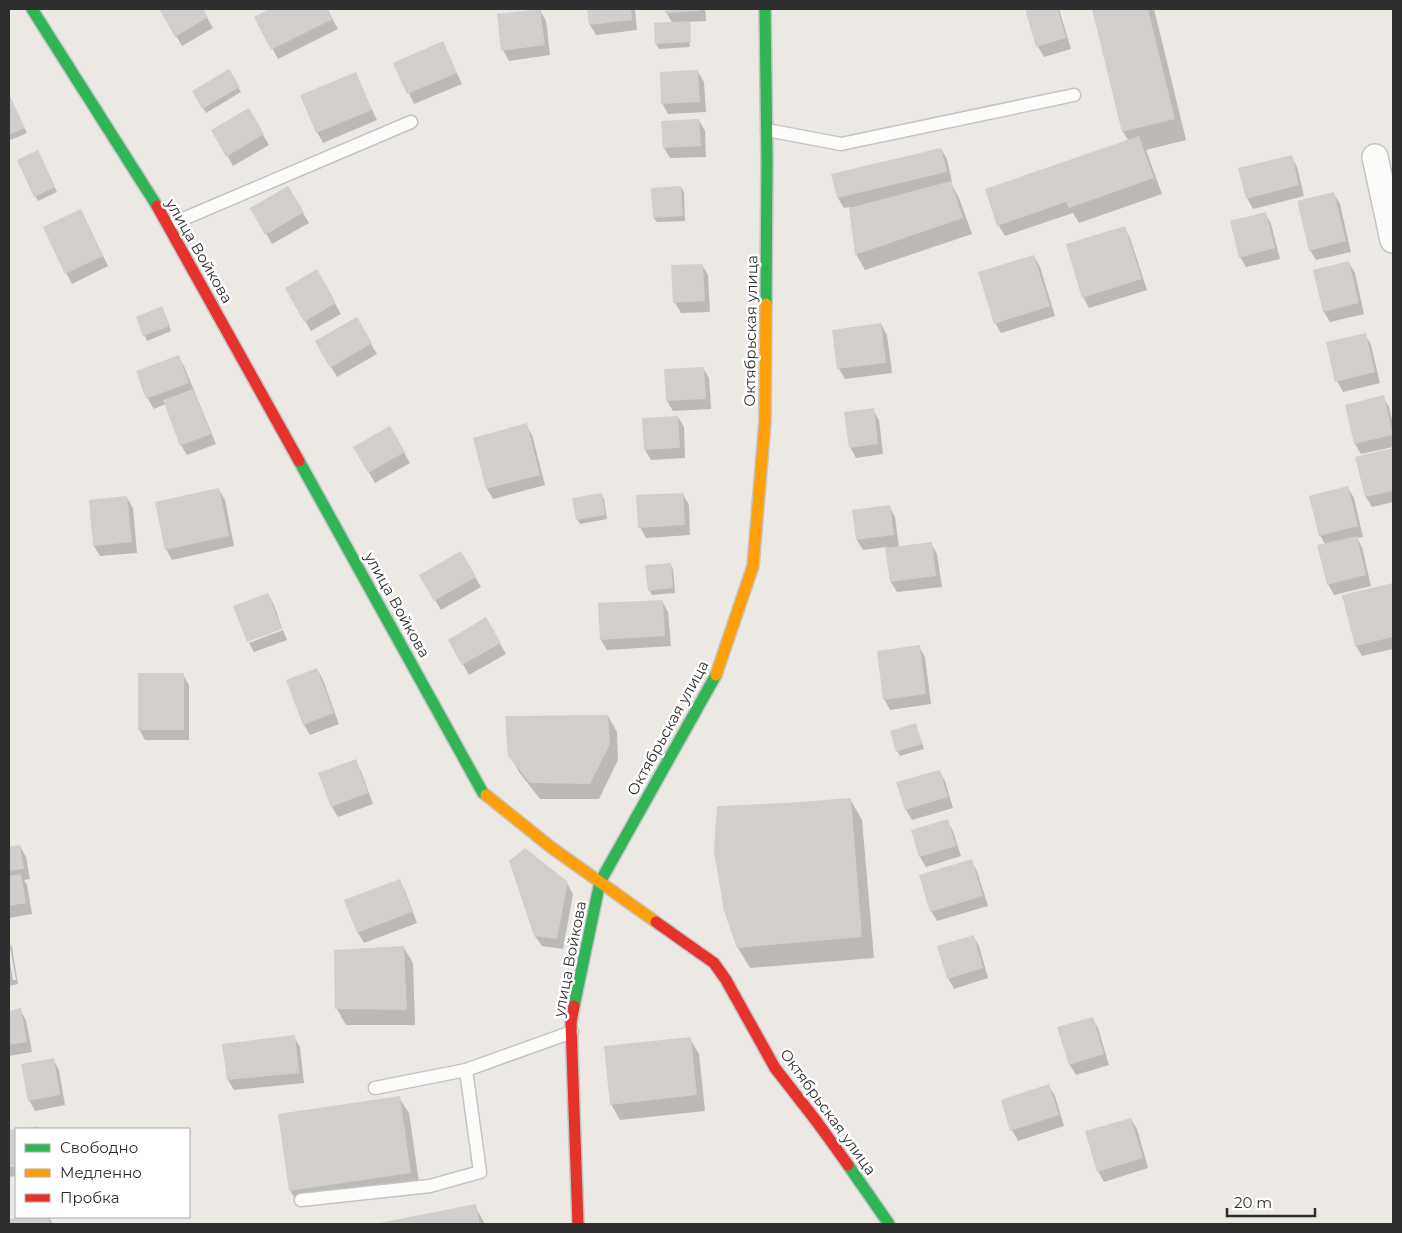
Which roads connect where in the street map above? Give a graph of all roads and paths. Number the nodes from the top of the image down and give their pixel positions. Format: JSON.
{"nodes":[{"id":1,"x":32,"y":9,"type":"edge"},
{"id":2,"x":765,"y":9,"type":"edge"},
{"id":3,"x":1074,"y":94,"type":"dead end"},
{"id":4,"x":411,"y":122,"type":"dead end"},
{"id":5,"x":767,"y":130,"type":"junction"},
{"id":6,"x":1375,"y":157,"type":"dead end"},
{"id":7,"x":169,"y":225,"type":"junction"},
{"id":8,"x":1393,"y":240,"type":"edge"},
{"id":9,"x":600,"y":882,"type":"junction"},
{"id":10,"x":572,"y":1032,"type":"junction"},
{"id":11,"x":466,"y":1070,"type":"junction"},
{"id":12,"x":376,"y":1088,"type":"dead end"},
{"id":13,"x":301,"y":1200,"type":"dead end"},
{"id":14,"x":578,"y":1224,"type":"edge"},
{"id":15,"x":889,"y":1224,"type":"edge"}],
"edges":[{"from":1,"to":7,"type":"street","name":"улица Войкова"},
{"from":2,"to":5,"type":"street","name":"Октябрьская улица"},
{"from":3,"to":5,"type":"lane"},
{"from":4,"to":7,"type":"lane"},
{"from":5,"to":9,"type":"street","name":"Октябрьская улица"},
{"from":6,"to":8,"type":"street"},
{"from":7,"to":9,"type":"street","name":"улица Войкова"},
{"from":9,"to":10,"type":"street","name":"улица Войкова"},
{"from":9,"to":15,"type":"street","name":"Октябрьская улица"},
{"from":10,"to":11,"type":"lane"},
{"from":10,"to":14,"type":"street","name":"улица Войкова"},
{"from":11,"to":12,"type":"lane"},
{"from":11,"to":13,"type":"lane"}]}
